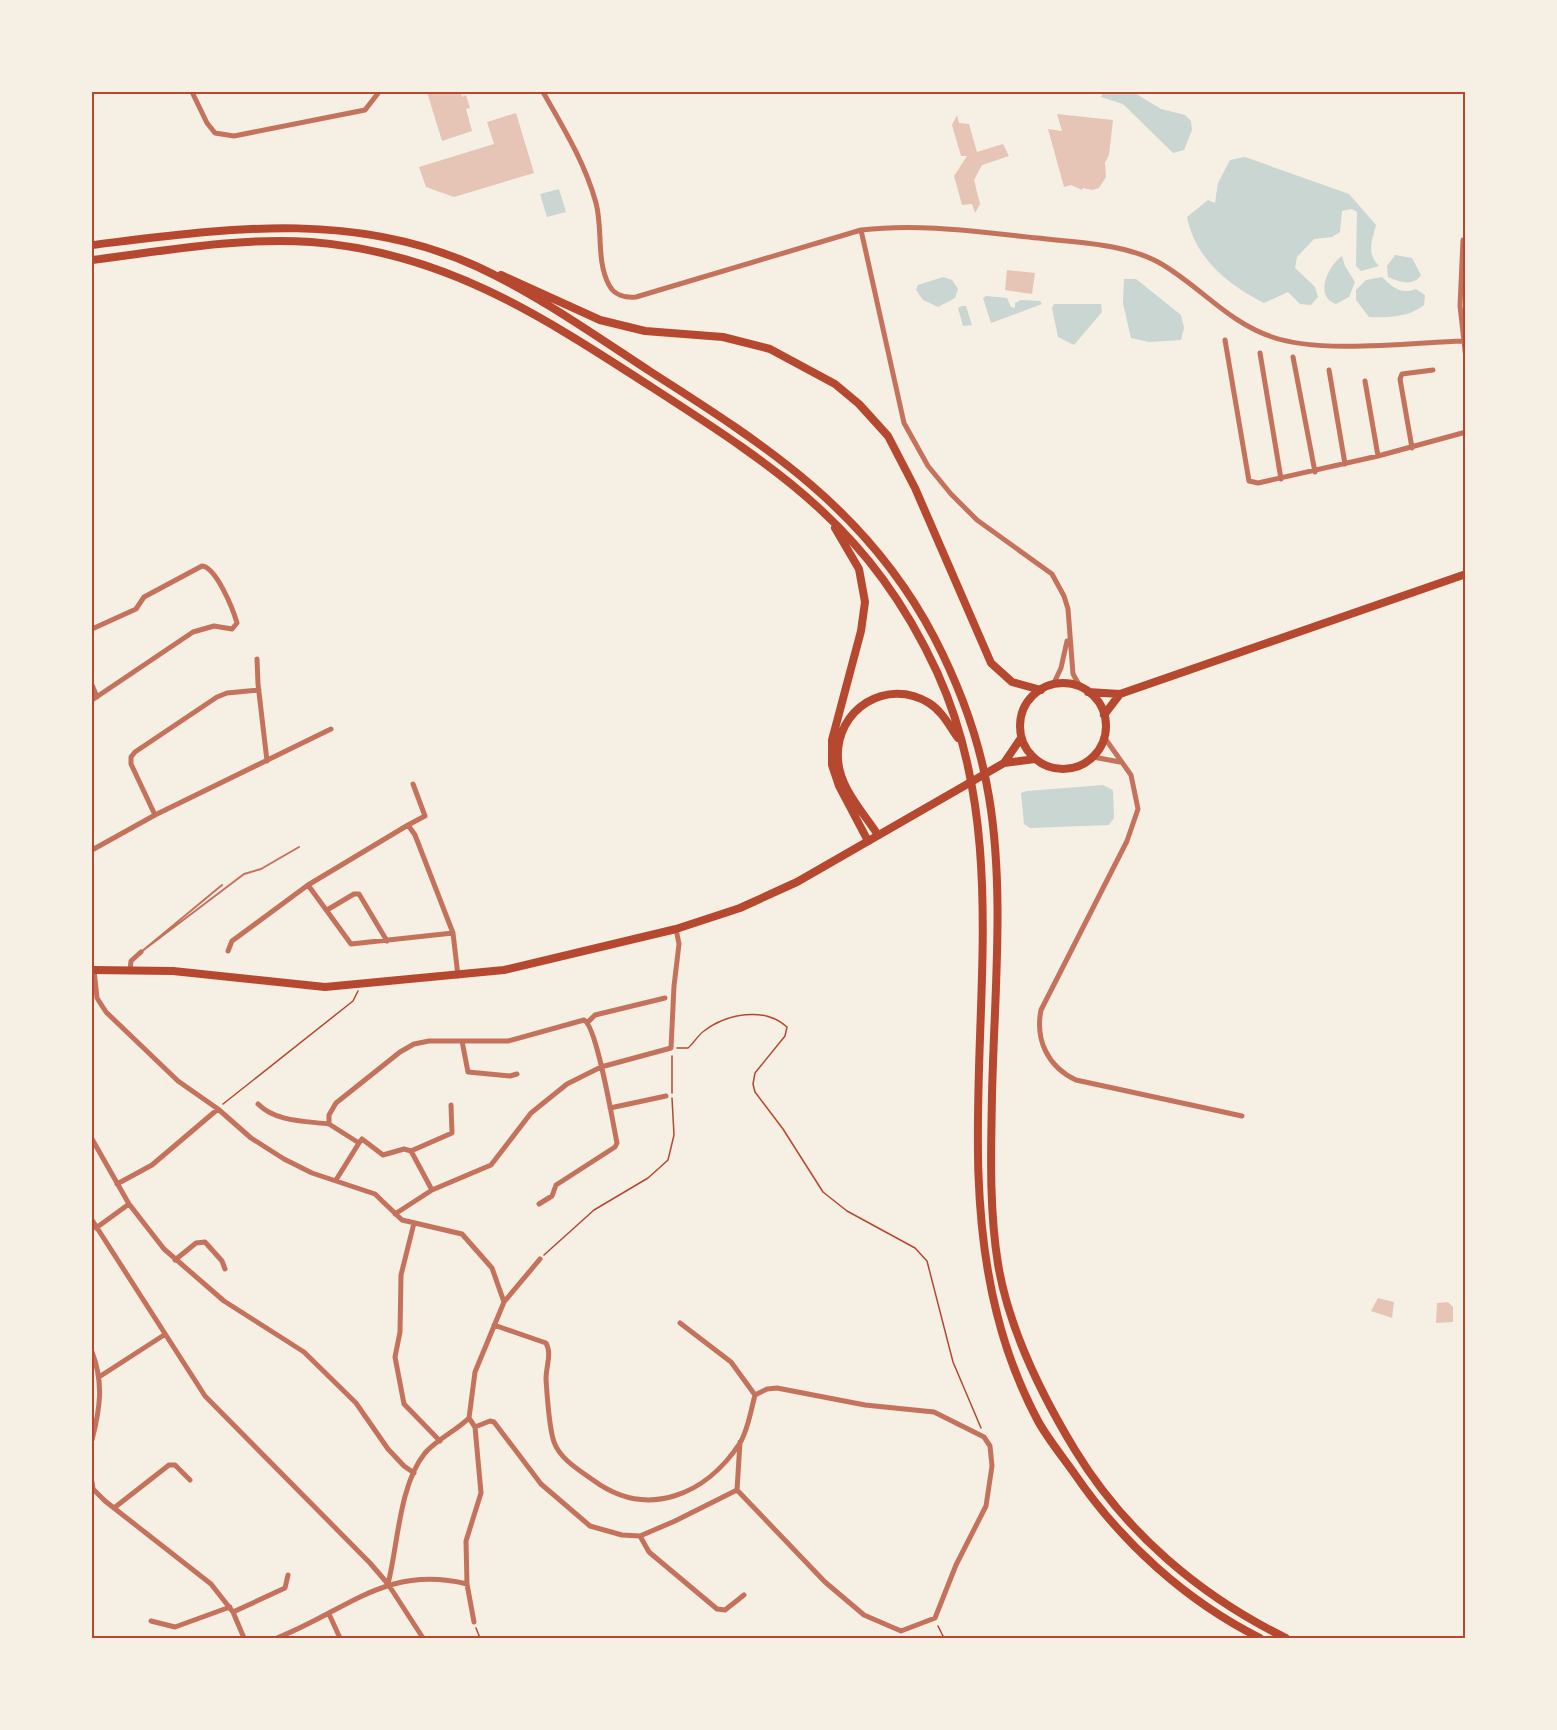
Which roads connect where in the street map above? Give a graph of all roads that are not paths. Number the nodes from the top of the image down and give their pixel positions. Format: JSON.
{"nodes":[{"id":1,"x":192,"y":92,"type":"edge"},
{"id":2,"x":379,"y":92,"type":"edge"},
{"id":3,"x":543,"y":92,"type":"edge"},
{"id":4,"x":861,"y":230,"type":"junction"},
{"id":5,"x":1462,"y":240,"type":"dead end"},
{"id":6,"x":92,"y":244,"type":"edge"},
{"id":7,"x":92,"y":260,"type":"edge"},
{"id":8,"x":480,"y":268,"type":"junction"},
{"id":9,"x":1225,"y":340,"type":"dead end"},
{"id":10,"x":1462,"y":341,"type":"junction"},
{"id":11,"x":1260,"y":354,"type":"dead end"},
{"id":12,"x":1293,"y":357,"type":"dead end"},
{"id":13,"x":1466,"y":359,"type":"edge"},
{"id":14,"x":1329,"y":370,"type":"dead end"},
{"id":15,"x":1433,"y":370,"type":"dead end"},
{"id":16,"x":1365,"y":381,"type":"dead end"},
{"id":17,"x":1466,"y":432,"type":"edge"},
{"id":18,"x":1412,"y":448,"type":"junction"},
{"id":19,"x":1378,"y":456,"type":"junction"},
{"id":20,"x":1346,"y":464,"type":"junction"},
{"id":21,"x":1315,"y":472,"type":"junction"},
{"id":22,"x":1281,"y":479,"type":"junction"},
{"id":23,"x":826,"y":512,"type":"junction"},
{"id":24,"x":1466,"y":574,"type":"edge"},
{"id":25,"x":92,"y":629,"type":"edge"},
{"id":26,"x":1068,"y":637,"type":"junction"},
{"id":27,"x":257,"y":659,"type":"dead end"},
{"id":28,"x":92,"y":685,"type":"edge"},
{"id":29,"x":1053,"y":685,"type":"junction"},
{"id":30,"x":259,"y":690,"type":"junction"},
{"id":31,"x":1041,"y":690,"type":"junction"},
{"id":32,"x":1085,"y":690,"type":"junction"},
{"id":33,"x":1120,"y":694,"type":"junction"},
{"id":34,"x":94,"y":698,"type":"edge"},
{"id":35,"x":1104,"y":715,"type":"junction"},
{"id":36,"x":331,"y":729,"type":"dead end"},
{"id":37,"x":1104,"y":737,"type":"junction"},
{"id":38,"x":1021,"y":738,"type":"junction"},
{"id":39,"x":962,"y":743,"type":"junction"},
{"id":40,"x":1093,"y":757,"type":"junction"},
{"id":41,"x":1035,"y":759,"type":"junction"},
{"id":42,"x":267,"y":761,"type":"junction"},
{"id":43,"x":1004,"y":763,"type":"junction"},
{"id":44,"x":1122,"y":763,"type":"junction"},
{"id":45,"x":413,"y":784,"type":"dead end"},
{"id":46,"x":155,"y":815,"type":"junction"},
{"id":47,"x":408,"y":825,"type":"junction"},
{"id":48,"x":878,"y":835,"type":"junction"},
{"id":49,"x":868,"y":841,"type":"junction"},
{"id":50,"x":299,"y":847,"type":"dead end"},
{"id":51,"x":92,"y":850,"type":"edge"},
{"id":52,"x":222,"y":885,"type":"dead end"},
{"id":53,"x":308,"y":885,"type":"junction"},
{"id":54,"x":327,"y":910,"type":"junction"},
{"id":55,"x":676,"y":929,"type":"junction"},
{"id":56,"x":453,"y":933,"type":"junction"},
{"id":57,"x":387,"y":941,"type":"junction"},
{"id":58,"x":228,"y":951,"type":"dead end"},
{"id":59,"x":141,"y":952,"type":"junction"},
{"id":60,"x":93,"y":970,"type":"edge"},
{"id":61,"x":130,"y":970,"type":"junction"},
{"id":62,"x":459,"y":976,"type":"junction"},
{"id":63,"x":665,"y":998,"type":"dead end"},
{"id":64,"x":588,"y":1022,"type":"junction"},
{"id":65,"x":462,"y":1041,"type":"junction"},
{"id":66,"x":602,"y":1067,"type":"junction"},
{"id":67,"x":517,"y":1074,"type":"dead end"},
{"id":68,"x":666,"y":1096,"type":"dead end"},
{"id":69,"x":258,"y":1104,"type":"dead end"},
{"id":70,"x":451,"y":1105,"type":"dead end"},
{"id":71,"x":219,"y":1108,"type":"junction"},
{"id":72,"x":610,"y":1108,"type":"junction"},
{"id":73,"x":1242,"y":1116,"type":"dead end"},
{"id":74,"x":329,"y":1124,"type":"junction"},
{"id":75,"x":359,"y":1143,"type":"junction"},
{"id":76,"x":93,"y":1144,"type":"edge"},
{"id":77,"x":411,"y":1151,"type":"junction"},
{"id":78,"x":336,"y":1180,"type":"junction"},
{"id":79,"x":117,"y":1184,"type":"junction"},
{"id":80,"x":432,"y":1190,"type":"junction"},
{"id":81,"x":129,"y":1204,"type":"junction"},
{"id":82,"x":539,"y":1204,"type":"dead end"},
{"id":83,"x":395,"y":1215,"type":"junction"},
{"id":84,"x":92,"y":1220,"type":"edge"},
{"id":85,"x":414,"y":1223,"type":"junction"},
{"id":86,"x":96,"y":1228,"type":"junction"},
{"id":87,"x":540,"y":1259,"type":"road end"},
{"id":88,"x":175,"y":1260,"type":"junction"},
{"id":89,"x":225,"y":1269,"type":"dead end"},
{"id":90,"x":504,"y":1302,"type":"junction"},
{"id":91,"x":680,"y":1323,"type":"dead end"},
{"id":92,"x":494,"y":1325,"type":"junction"},
{"id":93,"x":164,"y":1335,"type":"junction"},
{"id":94,"x":92,"y":1352,"type":"edge"},
{"id":95,"x":99,"y":1377,"type":"junction"},
{"id":96,"x":755,"y":1395,"type":"junction"},
{"id":97,"x":469,"y":1418,"type":"junction"},
{"id":98,"x":474,"y":1427,"type":"junction"},
{"id":99,"x":92,"y":1437,"type":"edge"},
{"id":100,"x":440,"y":1441,"type":"junction"},
{"id":101,"x":740,"y":1442,"type":"junction"},
{"id":102,"x":414,"y":1473,"type":"junction"},
{"id":103,"x":190,"y":1480,"type":"dead end"},
{"id":104,"x":92,"y":1482,"type":"edge"},
{"id":105,"x":92,"y":1490,"type":"edge"},
{"id":106,"x":737,"y":1490,"type":"junction"},
{"id":107,"x":114,"y":1508,"type":"junction"},
{"id":108,"x":640,"y":1536,"type":"junction"},
{"id":109,"x":288,"y":1575,"type":"dead end"},
{"id":110,"x":388,"y":1584,"type":"junction"},
{"id":111,"x":466,"y":1584,"type":"junction"},
{"id":112,"x":744,"y":1595,"type":"dead end"},
{"id":113,"x":231,"y":1610,"type":"junction"},
{"id":114,"x":329,"y":1614,"type":"junction"},
{"id":115,"x":152,"y":1621,"type":"dead end"},
{"id":116,"x":474,"y":1622,"type":"road end"},
{"id":117,"x":244,"y":1638,"type":"edge"},
{"id":118,"x":277,"y":1638,"type":"edge"},
{"id":119,"x":340,"y":1638,"type":"edge"},
{"id":120,"x":423,"y":1638,"type":"edge"},
{"id":121,"x":1260,"y":1638,"type":"edge"},
{"id":122,"x":1286,"y":1638,"type":"edge"}],
"edges":[{"from":1,"to":2,"type":"street"},
{"from":3,"to":4,"type":"street"},
{"from":4,"to":10,"type":"street"},
{"from":4,"to":26,"type":"street"},
{"from":5,"to":10,"type":"street"},
{"from":6,"to":8,"type":"highway"},
{"from":7,"to":23,"type":"highway"},
{"from":8,"to":31,"type":"highway"},
{"from":8,"to":122,"type":"highway"},
{"from":9,"to":22,"type":"street"},
{"from":10,"to":13,"type":"street"},
{"from":11,"to":22,"type":"street"},
{"from":12,"to":21,"type":"street"},
{"from":14,"to":20,"type":"street"},
{"from":15,"to":18,"type":"street"},
{"from":16,"to":19,"type":"street"},
{"from":17,"to":18,"type":"street"},
{"from":18,"to":19,"type":"street"},
{"from":19,"to":20,"type":"street"},
{"from":20,"to":21,"type":"street"},
{"from":21,"to":22,"type":"street"},
{"from":23,"to":39,"type":"highway"},
{"from":23,"to":49,"type":"highway"},
{"from":24,"to":33,"type":"main road"},
{"from":25,"to":34,"type":"street"},
{"from":26,"to":29,"type":"street"},
{"from":26,"to":32,"type":"street"},
{"from":27,"to":30,"type":"street"},
{"from":28,"to":34,"type":"street"},
{"from":29,"to":31,"type":"main road"},
{"from":29,"to":32,"type":"main road"},
{"from":30,"to":42,"type":"street"},
{"from":30,"to":46,"type":"street"},
{"from":31,"to":38,"type":"main road"},
{"from":32,"to":33,"type":"main road"},
{"from":32,"to":35,"type":"main road"},
{"from":33,"to":35,"type":"main road"},
{"from":35,"to":37,"type":"main road"},
{"from":36,"to":42,"type":"street"},
{"from":37,"to":40,"type":"main road"},
{"from":37,"to":44,"type":"street"},
{"from":38,"to":41,"type":"main road"},
{"from":38,"to":43,"type":"main road"},
{"from":39,"to":48,"type":"highway"},
{"from":39,"to":121,"type":"highway"},
{"from":40,"to":41,"type":"main road"},
{"from":40,"to":44,"type":"street"},
{"from":41,"to":43,"type":"main road"},
{"from":42,"to":46,"type":"street"},
{"from":43,"to":48,"type":"main road"},
{"from":44,"to":73,"type":"street"},
{"from":45,"to":47,"type":"street"},
{"from":46,"to":51,"type":"street"},
{"from":47,"to":53,"type":"street"},
{"from":47,"to":56,"type":"street"},
{"from":48,"to":49,"type":"main road"},
{"from":49,"to":55,"type":"main road"},
{"from":50,"to":59,"type":"lane"},
{"from":52,"to":59,"type":"lane"},
{"from":53,"to":54,"type":"street"},
{"from":53,"to":58,"type":"street"},
{"from":54,"to":57,"type":"street"},
{"from":54,"to":57,"type":"street"},
{"from":55,"to":62,"type":"main road"},
{"from":55,"to":66,"type":"street"},
{"from":56,"to":57,"type":"street"},
{"from":56,"to":62,"type":"street"},
{"from":59,"to":61,"type":"street"},
{"from":60,"to":61,"type":"main road"},
{"from":60,"to":71,"type":"street"},
{"from":61,"to":62,"type":"main road"},
{"from":63,"to":64,"type":"street"},
{"from":64,"to":65,"type":"street"},
{"from":64,"to":66,"type":"street"},
{"from":65,"to":67,"type":"street"},
{"from":65,"to":74,"type":"street"},
{"from":66,"to":72,"type":"street"},
{"from":66,"to":80,"type":"street"},
{"from":68,"to":72,"type":"street"},
{"from":69,"to":74,"type":"street"},
{"from":70,"to":77,"type":"street"},
{"from":71,"to":78,"type":"street"},
{"from":71,"to":79,"type":"street"},
{"from":72,"to":82,"type":"street"},
{"from":74,"to":75,"type":"street"},
{"from":75,"to":77,"type":"street"},
{"from":75,"to":78,"type":"street"},
{"from":76,"to":79,"type":"street"},
{"from":77,"to":80,"type":"street"},
{"from":78,"to":83,"type":"street"},
{"from":79,"to":81,"type":"street"},
{"from":80,"to":83,"type":"street"},
{"from":81,"to":86,"type":"street"},
{"from":81,"to":88,"type":"street"},
{"from":83,"to":85,"type":"street"},
{"from":84,"to":86,"type":"street"},
{"from":85,"to":90,"type":"street"},
{"from":85,"to":100,"type":"street"},
{"from":86,"to":93,"type":"street"},
{"from":87,"to":90,"type":"street"},
{"from":88,"to":89,"type":"street"},
{"from":88,"to":102,"type":"street"},
{"from":90,"to":92,"type":"street"},
{"from":91,"to":96,"type":"street"},
{"from":92,"to":97,"type":"street"},
{"from":92,"to":101,"type":"street"},
{"from":93,"to":95,"type":"street"},
{"from":93,"to":110,"type":"street"},
{"from":94,"to":95,"type":"street"},
{"from":95,"to":99,"type":"street"},
{"from":96,"to":101,"type":"street"},
{"from":96,"to":106,"type":"street"},
{"from":97,"to":98,"type":"street"},
{"from":97,"to":100,"type":"street"},
{"from":98,"to":108,"type":"street"},
{"from":98,"to":111,"type":"street"},
{"from":100,"to":102,"type":"street"},
{"from":101,"to":106,"type":"street"},
{"from":102,"to":110,"type":"street"},
{"from":103,"to":107,"type":"street"},
{"from":104,"to":105,"type":"street"},
{"from":105,"to":107,"type":"street"},
{"from":106,"to":108,"type":"street"},
{"from":107,"to":113,"type":"street"},
{"from":108,"to":112,"type":"street"},
{"from":109,"to":113,"type":"street"},
{"from":110,"to":111,"type":"street"},
{"from":110,"to":114,"type":"street"},
{"from":110,"to":120,"type":"street"},
{"from":111,"to":116,"type":"street"},
{"from":113,"to":115,"type":"street"},
{"from":113,"to":117,"type":"street"},
{"from":114,"to":118,"type":"street"},
{"from":114,"to":119,"type":"street"}]}
